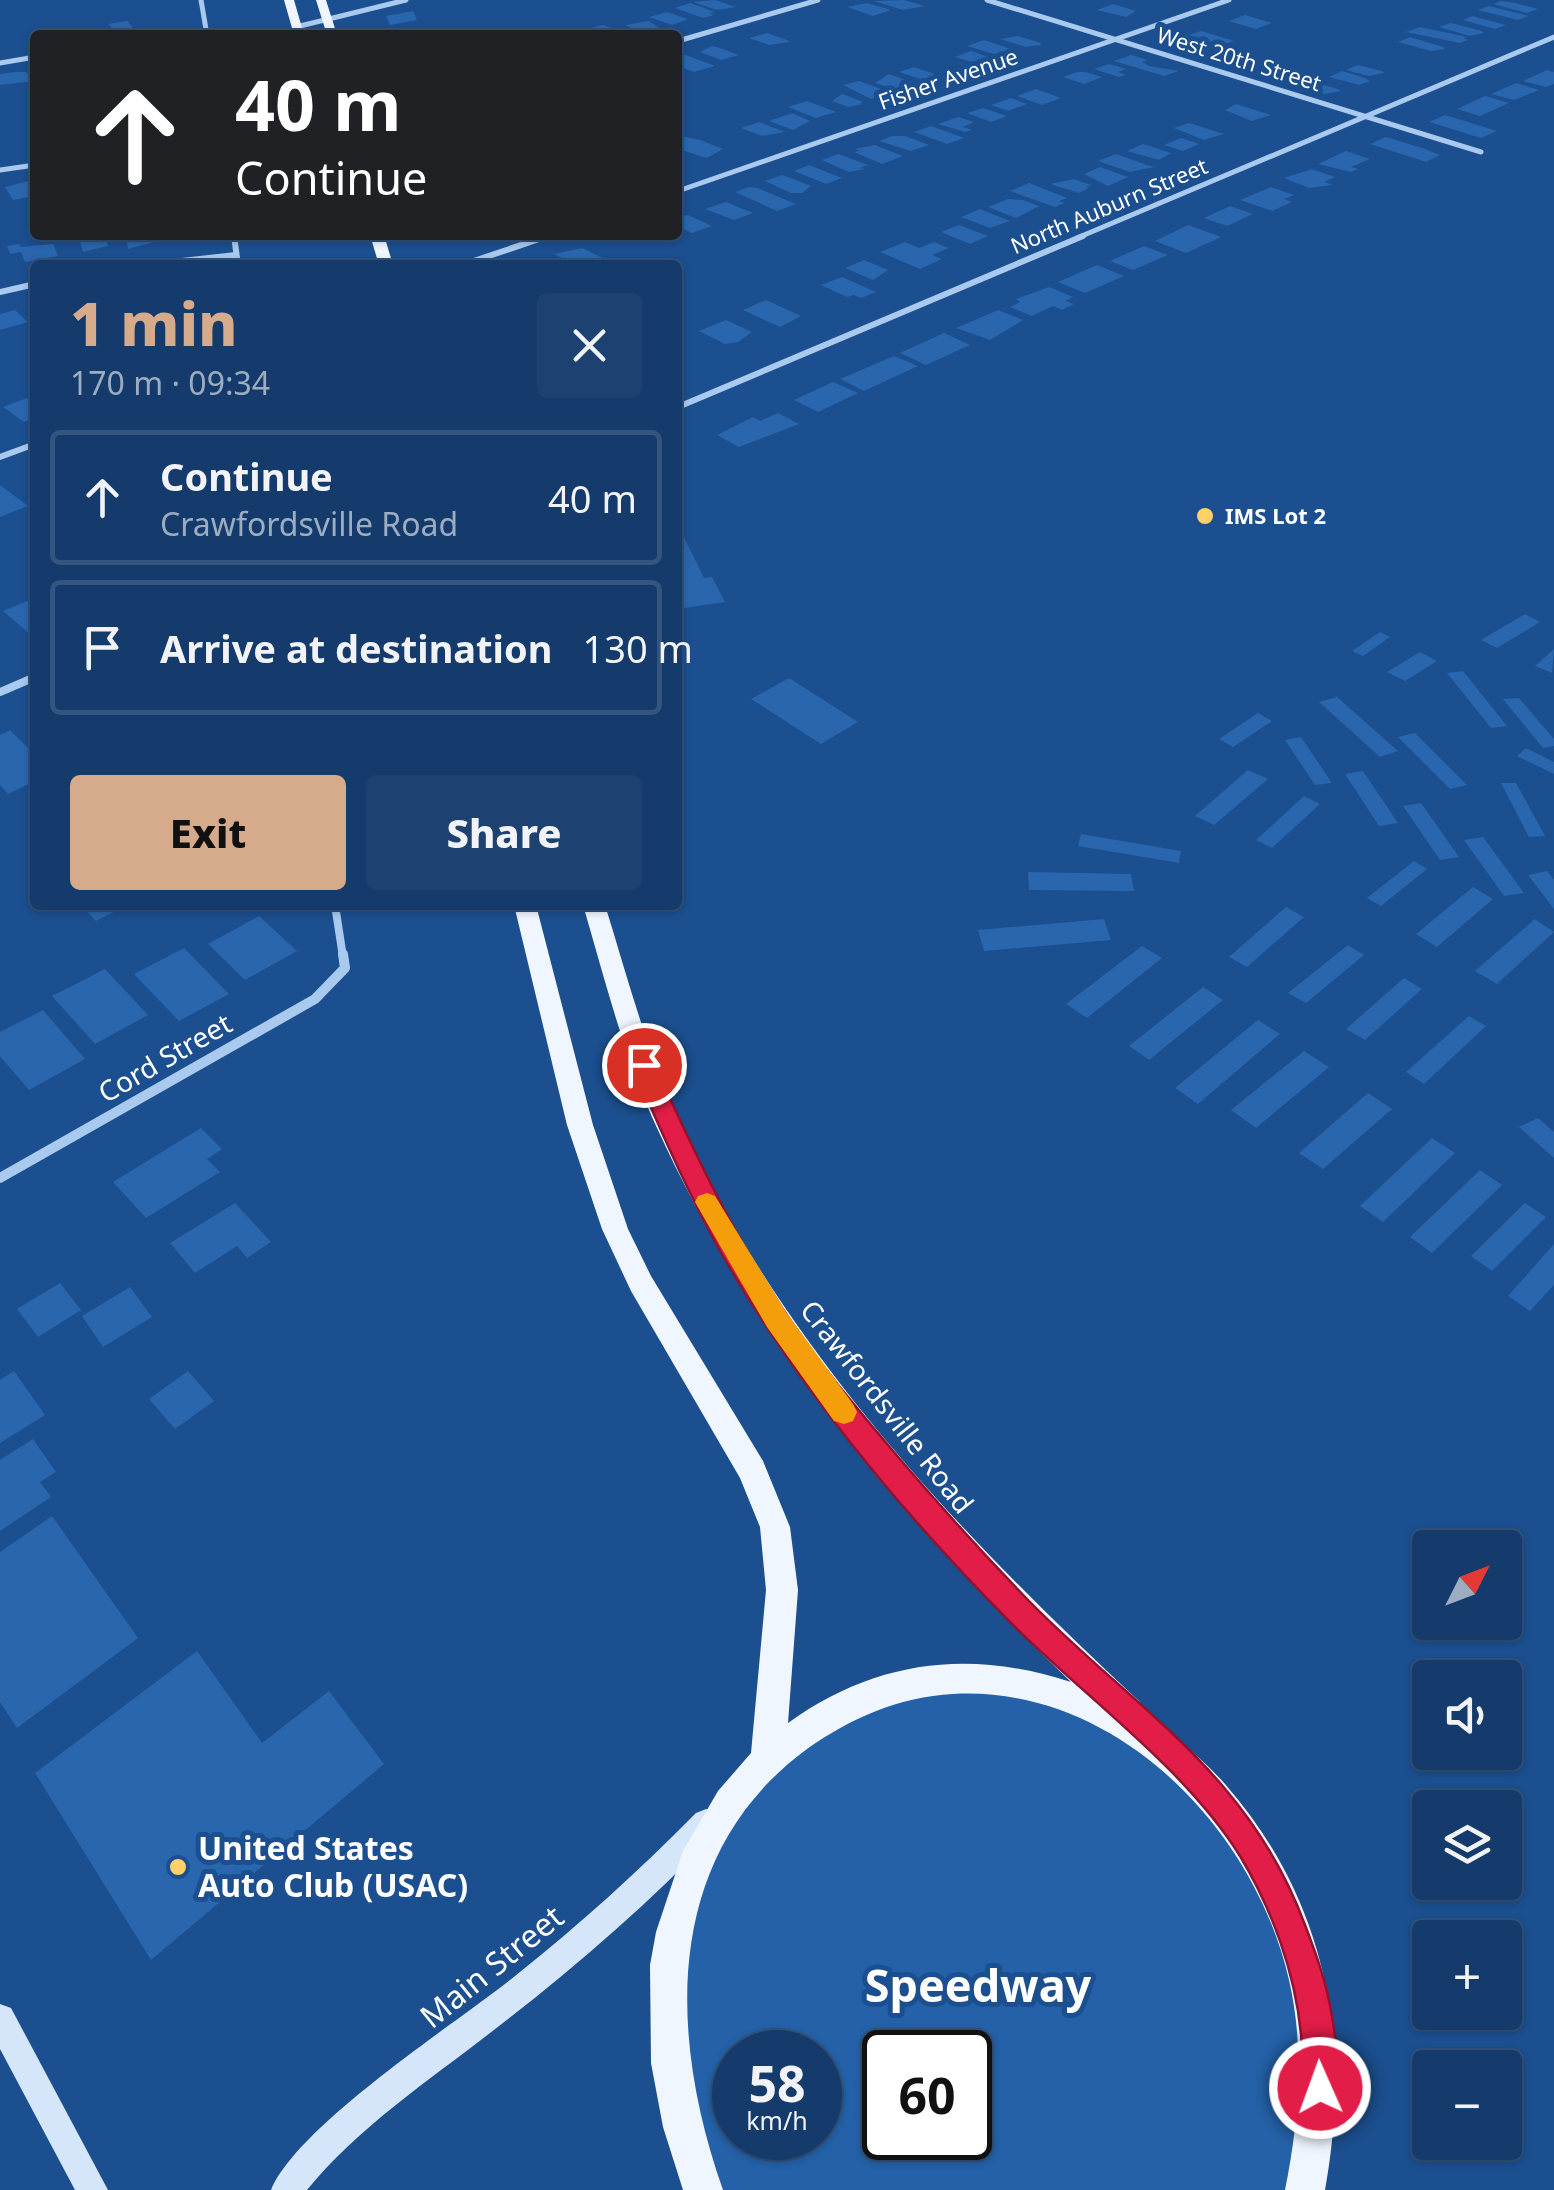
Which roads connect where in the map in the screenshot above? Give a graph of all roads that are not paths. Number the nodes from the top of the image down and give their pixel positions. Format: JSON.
{"nodes":[{"id":1,"x":201,"y":0,"type":"edge"},
{"id":2,"x":289,"y":0,"type":"edge"},
{"id":3,"x":321,"y":0,"type":"edge"},
{"id":4,"x":406,"y":0,"type":"edge"},
{"id":5,"x":818,"y":0,"type":"edge"},
{"id":6,"x":987,"y":0,"type":"edge"},
{"id":7,"x":1230,"y":0,"type":"edge"},
{"id":8,"x":327,"y":20,"type":"junction"},
{"id":9,"x":205,"y":30,"type":"edge"},
{"id":10,"x":298,"y":30,"type":"edge"},
{"id":11,"x":301,"y":30,"type":"edge"},
{"id":12,"x":330,"y":30,"type":"edge"},
{"id":13,"x":1554,"y":37,"type":"edge"},
{"id":14,"x":682,"y":40,"type":"edge"},
{"id":15,"x":1115,"y":40,"type":"junction"},
{"id":16,"x":30,"y":58,"type":"edge"},
{"id":17,"x":0,"y":63,"type":"edge"},
{"id":18,"x":1366,"y":117,"type":"junction"},
{"id":19,"x":1481,"y":152,"type":"dead end"},
{"id":20,"x":30,"y":166,"type":"edge"},
{"id":21,"x":0,"y":170,"type":"edge"},
{"id":22,"x":682,"y":190,"type":"edge"},
{"id":23,"x":234,"y":240,"type":"edge"},
{"id":24,"x":535,"y":240,"type":"edge"},
{"id":25,"x":236,"y":255,"type":"junction"},
{"id":26,"x":190,"y":260,"type":"edge"},
{"id":27,"x":237,"y":260,"type":"edge"},
{"id":28,"x":477,"y":260,"type":"edge"},
{"id":29,"x":30,"y":285,"type":"edge"},
{"id":30,"x":0,"y":292,"type":"edge"},
{"id":31,"x":682,"y":405,"type":"edge"},
{"id":32,"x":30,"y":446,"type":"edge"},
{"id":33,"x":0,"y":456,"type":"edge"},
{"id":34,"x":30,"y":679,"type":"edge"},
{"id":35,"x":0,"y":692,"type":"edge"},
{"id":36,"x":336,"y":910,"type":"edge"},
{"id":37,"x":526,"y":910,"type":"edge"},
{"id":38,"x":596,"y":910,"type":"edge"},
{"id":39,"x":0,"y":1178,"type":"edge"},
{"id":40,"x":768,"y":1757,"type":"junction"},
{"id":41,"x":1186,"y":1768,"type":"junction"},
{"id":42,"x":735,"y":1792,"type":"junction"},
{"id":43,"x":0,"y":2019,"type":"edge"},
{"id":44,"x":92,"y":2190,"type":"edge"},
{"id":45,"x":287,"y":2190,"type":"edge"},
{"id":46,"x":703,"y":2190,"type":"edge"},
{"id":47,"x":1304,"y":2190,"type":"edge"}],
"edges":[{"from":1,"to":9,"type":"street"},
{"from":2,"to":10,"type":"main road"},
{"from":3,"to":8,"type":"main road"},
{"from":4,"to":8,"type":"street"},
{"from":5,"to":14,"type":"street"},
{"from":6,"to":15,"type":"street","name":"West 20th Street"},
{"from":7,"to":15,"type":"street","name":"Fisher Avenue"},
{"from":8,"to":11,"type":"street"},
{"from":8,"to":12,"type":"main road"},
{"from":13,"to":18,"type":"street","name":"North Auburn Street"},
{"from":15,"to":18,"type":"street","name":"West 20th Street"},
{"from":15,"to":22,"type":"street","name":"Fisher Avenue"},
{"from":16,"to":17,"type":"street"},
{"from":18,"to":19,"type":"street","name":"West 20th Street"},
{"from":18,"to":31,"type":"street","name":"North Auburn Street"},
{"from":20,"to":21,"type":"street"},
{"from":23,"to":25,"type":"street"},
{"from":24,"to":28,"type":"street"},
{"from":25,"to":26,"type":"street"},
{"from":25,"to":27,"type":"street"},
{"from":29,"to":30,"type":"street"},
{"from":32,"to":33,"type":"street"},
{"from":34,"to":35,"type":"street"},
{"from":36,"to":39,"type":"street","name":"Cord Street"},
{"from":37,"to":40,"type":"main road"},
{"from":38,"to":41,"type":"main road","name":"Crawfordsville Road"},
{"from":40,"to":41,"type":"main road"},
{"from":40,"to":42,"type":"main road"},
{"from":41,"to":47,"type":"main road"},
{"from":42,"to":45,"type":"street","name":"Main Street"},
{"from":42,"to":46,"type":"main road"},
{"from":43,"to":44,"type":"street"}]}
